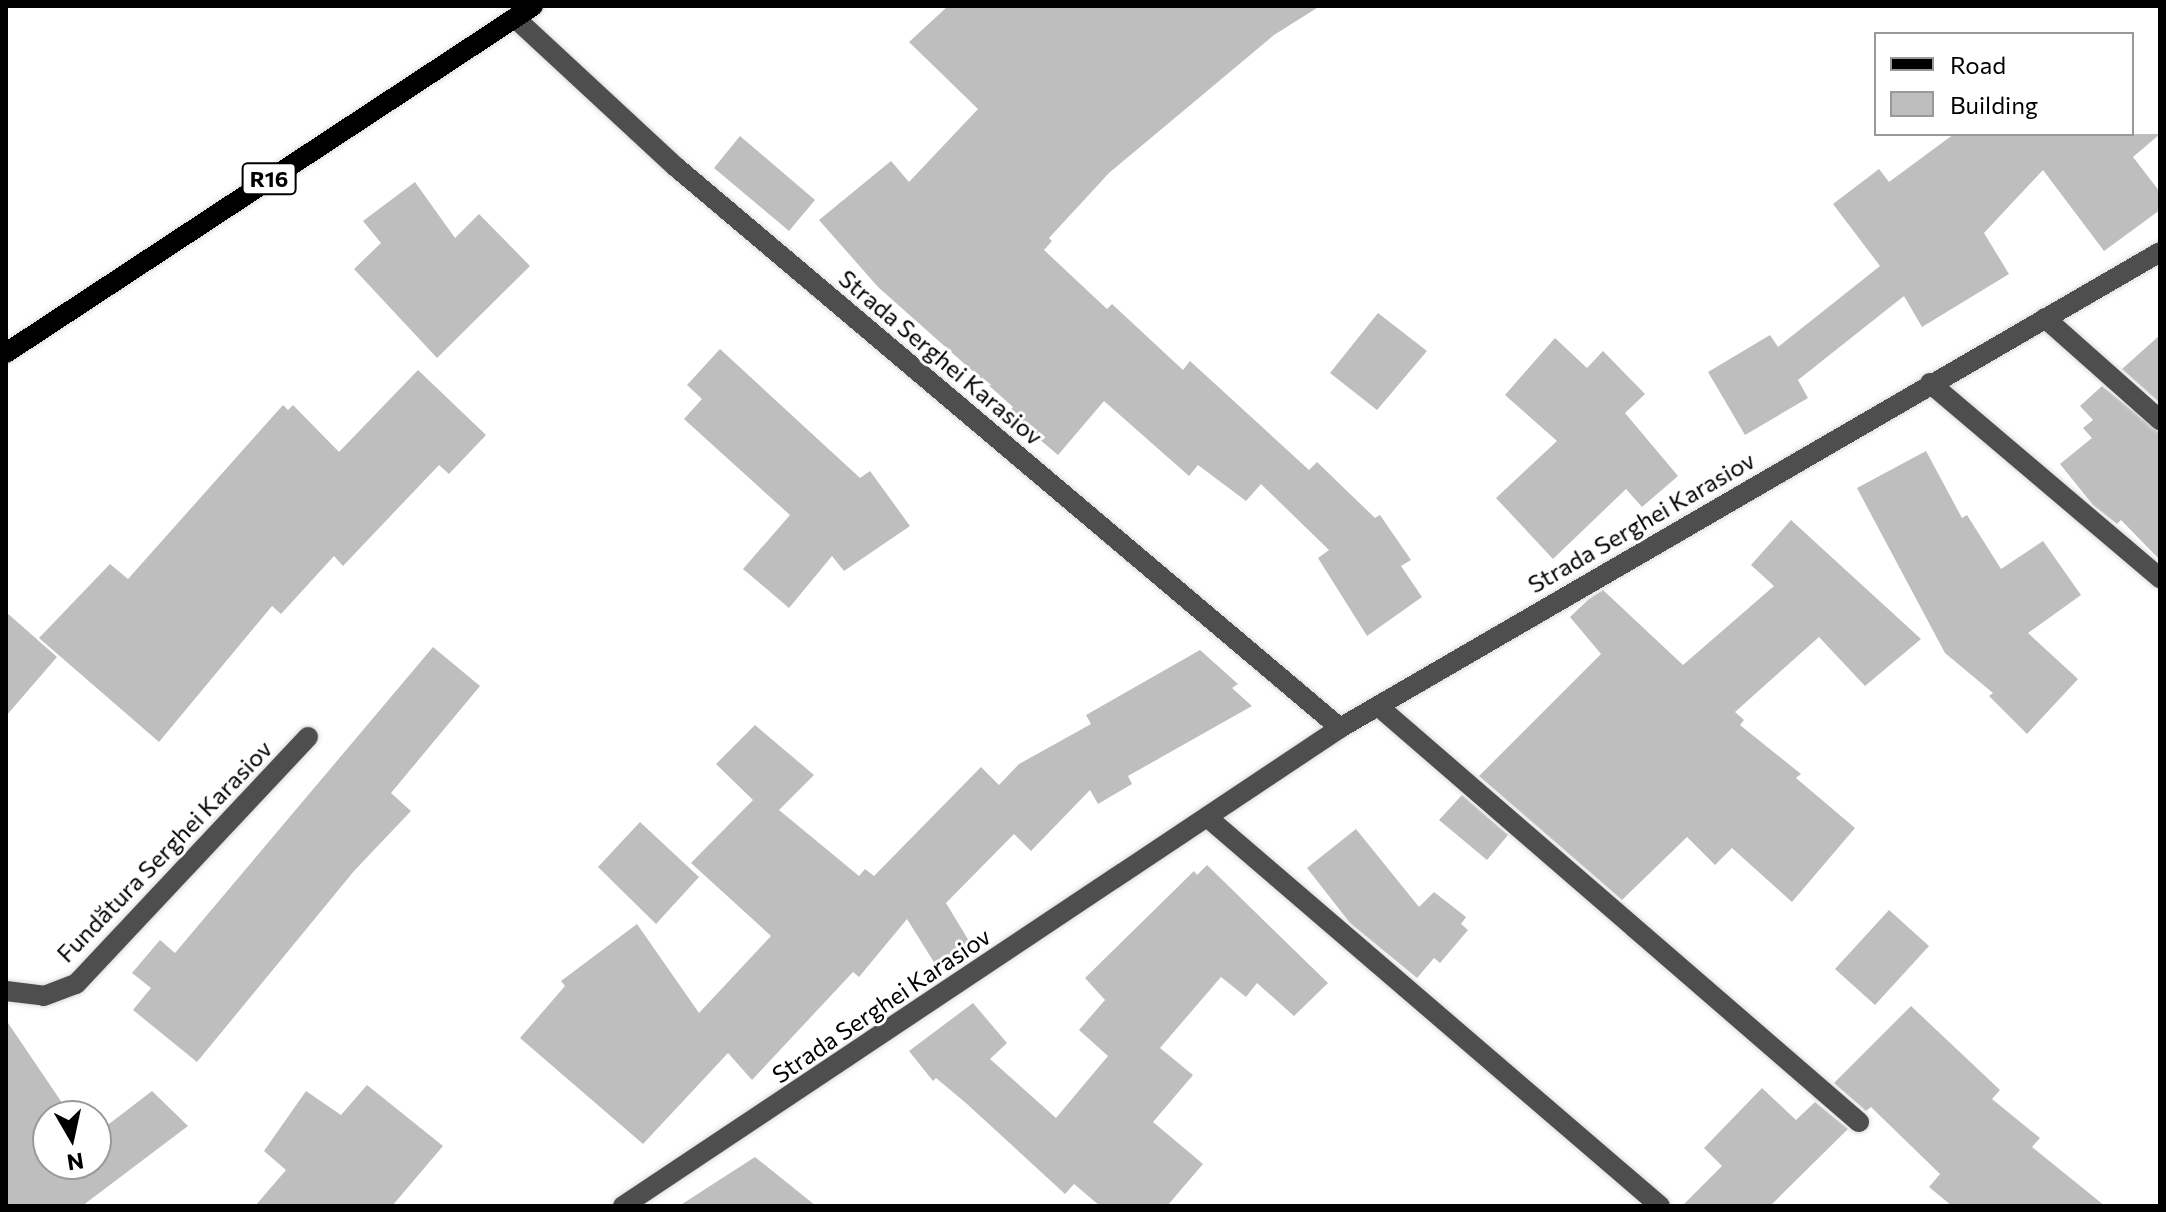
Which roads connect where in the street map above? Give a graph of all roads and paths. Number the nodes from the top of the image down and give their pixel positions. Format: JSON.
{"nodes":[{"id":1,"x":533,"y":6,"type":"edge"},
{"id":2,"x":515,"y":18,"type":"junction"},
{"id":3,"x":2160,"y":252,"type":"edge"},
{"id":4,"x":2045,"y":318,"type":"junction"},
{"id":5,"x":6,"y":353,"type":"edge"},
{"id":6,"x":1930,"y":383,"type":"junction"},
{"id":7,"x":2160,"y":420,"type":"edge"},
{"id":8,"x":2160,"y":578,"type":"edge"},
{"id":9,"x":1378,"y":706,"type":"junction"},
{"id":10,"x":1340,"y":728,"type":"junction"},
{"id":11,"x":308,"y":737,"type":"dead end"},
{"id":12,"x":1207,"y":817,"type":"junction"},
{"id":13,"x":6,"y":991,"type":"edge"},
{"id":14,"x":1859,"y":1122,"type":"dead end"},
{"id":15,"x":623,"y":1206,"type":"edge"},
{"id":16,"x":1660,"y":1206,"type":"edge"}],
"edges":[{"from":1,"to":2,"type":"main road","number":"R16"},
{"from":2,"to":5,"type":"main road","number":"R16"},
{"from":2,"to":10,"type":"street","name":"Strada Serghei Karasiov"},
{"from":3,"to":4,"type":"street","name":"Strada Serghei Karasiov"},
{"from":4,"to":6,"type":"street","name":"Strada Serghei Karasiov"},
{"from":4,"to":7,"type":"street"},
{"from":6,"to":8,"type":"street"},
{"from":6,"to":9,"type":"street","name":"Strada Serghei Karasiov"},
{"from":9,"to":10,"type":"street","name":"Strada Serghei Karasiov"},
{"from":9,"to":14,"type":"street"},
{"from":10,"to":12,"type":"street","name":"Strada Serghei Karasiov"},
{"from":11,"to":13,"type":"street","name":"Fundătura Serghei Karasiov"},
{"from":12,"to":15,"type":"street","name":"Strada Serghei Karasiov"},
{"from":12,"to":16,"type":"street"}]}
